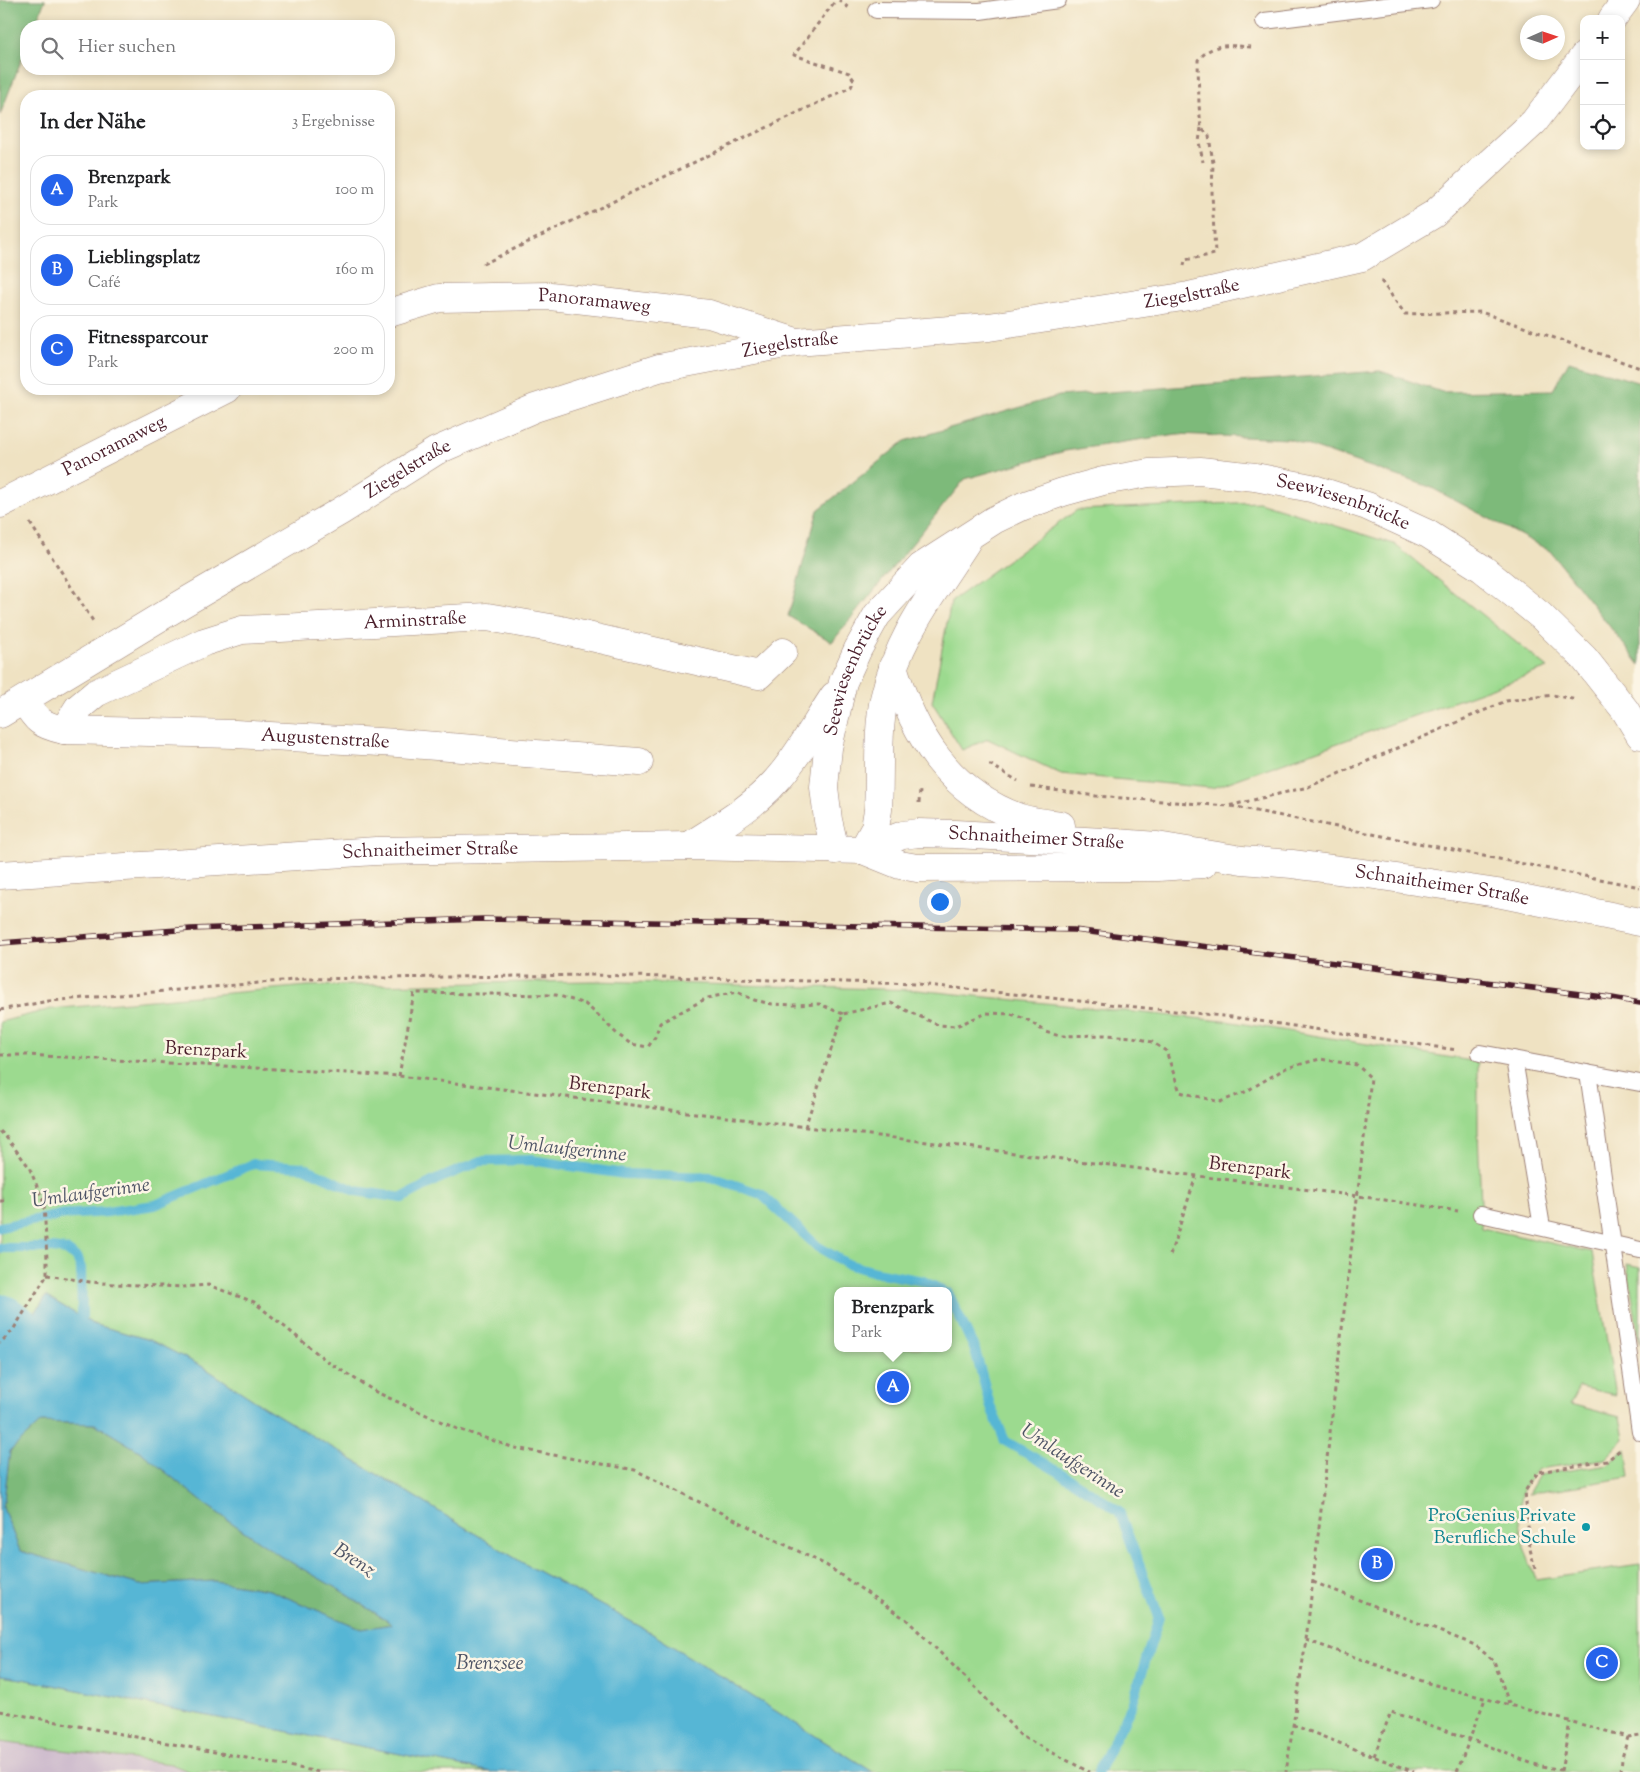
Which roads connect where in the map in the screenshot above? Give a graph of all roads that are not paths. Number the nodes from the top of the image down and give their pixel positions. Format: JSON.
{"nodes":[{"id":1,"x":1058,"y":0,"type":"edge"},
{"id":2,"x":1431,"y":0,"type":"edge"},
{"id":3,"x":1626,"y":0,"type":"edge"},
{"id":4,"x":876,"y":10,"type":"dead end"},
{"id":5,"x":1615,"y":15,"type":"edge"},
{"id":6,"x":1264,"y":21,"type":"dead end"},
{"id":7,"x":1581,"y":60,"type":"edge"},
{"id":8,"x":395,"y":311,"type":"edge"},
{"id":9,"x":796,"y":342,"type":"junction"},
{"id":10,"x":215,"y":395,"type":"edge"},
{"id":11,"x":0,"y":504,"type":"edge"},
{"id":12,"x":972,"y":534,"type":"junction"},
{"id":13,"x":783,"y":652,"type":"dead end"},
{"id":14,"x":893,"y":666,"type":"junction"},
{"id":15,"x":843,"y":682,"type":"junction"},
{"id":16,"x":24,"y":700,"type":"junction"},
{"id":17,"x":0,"y":714,"type":"edge"},
{"id":18,"x":64,"y":730,"type":"junction"},
{"id":19,"x":1640,"y":735,"type":"edge"},
{"id":20,"x":639,"y":762,"type":"dead end"},
{"id":21,"x":1104,"y":842,"type":"junction"},
{"id":22,"x":689,"y":846,"type":"junction"},
{"id":23,"x":835,"y":850,"type":"junction"},
{"id":24,"x":862,"y":850,"type":"junction"},
{"id":25,"x":1242,"y":860,"type":"junction"},
{"id":26,"x":0,"y":876,"type":"edge"},
{"id":27,"x":1640,"y":922,"type":"edge"},
{"id":28,"x":1480,"y":1053,"type":"road end"},
{"id":29,"x":1514,"y":1059,"type":"junction"},
{"id":30,"x":1588,"y":1074,"type":"junction"},
{"id":31,"x":1640,"y":1083,"type":"edge"},
{"id":32,"x":1481,"y":1214,"type":"road end"},
{"id":33,"x":1542,"y":1227,"type":"junction"},
{"id":34,"x":1612,"y":1244,"type":"junction"},
{"id":35,"x":1640,"y":1250,"type":"edge"},
{"id":36,"x":1640,"y":1432,"type":"edge"}],
"edges":[{"from":1,"to":4,"type":"lane"},
{"from":2,"to":6,"type":"lane"},
{"from":3,"to":5,"type":"street"},
{"from":7,"to":9,"type":"street","name":"Ziegelstraße"},
{"from":8,"to":9,"type":"street","name":"Panoramaweg"},
{"from":9,"to":16,"type":"street","name":"Ziegelstraße"},
{"from":10,"to":11,"type":"street","name":"Panoramaweg"},
{"from":12,"to":14,"type":"street","name":"Seewiesenbrücke"},
{"from":12,"to":15,"type":"street","name":"Seewiesenbrücke"},
{"from":12,"to":19,"type":"street","name":"Seewiesenbrücke"},
{"from":13,"to":18,"type":"street","name":"Arminstraße"},
{"from":14,"to":21,"type":"street"},
{"from":14,"to":24,"type":"street","name":"Seewiesenbrücke"},
{"from":15,"to":22,"type":"street"},
{"from":15,"to":23,"type":"street","name":"Seewiesenbrücke"},
{"from":16,"to":17,"type":"street","name":"Ziegelstraße"},
{"from":16,"to":18,"type":"street","name":"Augustenstraße"},
{"from":18,"to":20,"type":"street","name":"Augustenstraße"},
{"from":21,"to":24,"type":"street","name":"Schnaitheimer Straße"},
{"from":21,"to":25,"type":"street","name":"Schnaitheimer Straße"},
{"from":22,"to":23,"type":"street","name":"Schnaitheimer Straße"},
{"from":22,"to":26,"type":"street","name":"Schnaitheimer Straße"},
{"from":23,"to":24,"type":"street","name":"Schnaitheimer Straße"},
{"from":24,"to":25,"type":"street","name":"Schnaitheimer Straße"},
{"from":25,"to":27,"type":"street","name":"Schnaitheimer Straße"},
{"from":28,"to":29,"type":"lane"},
{"from":29,"to":30,"type":"lane"},
{"from":29,"to":33,"type":"lane"},
{"from":30,"to":31,"type":"lane"},
{"from":30,"to":34,"type":"lane"},
{"from":32,"to":33,"type":"lane"},
{"from":33,"to":34,"type":"lane"},
{"from":34,"to":35,"type":"lane"},
{"from":34,"to":36,"type":"lane"}]}
